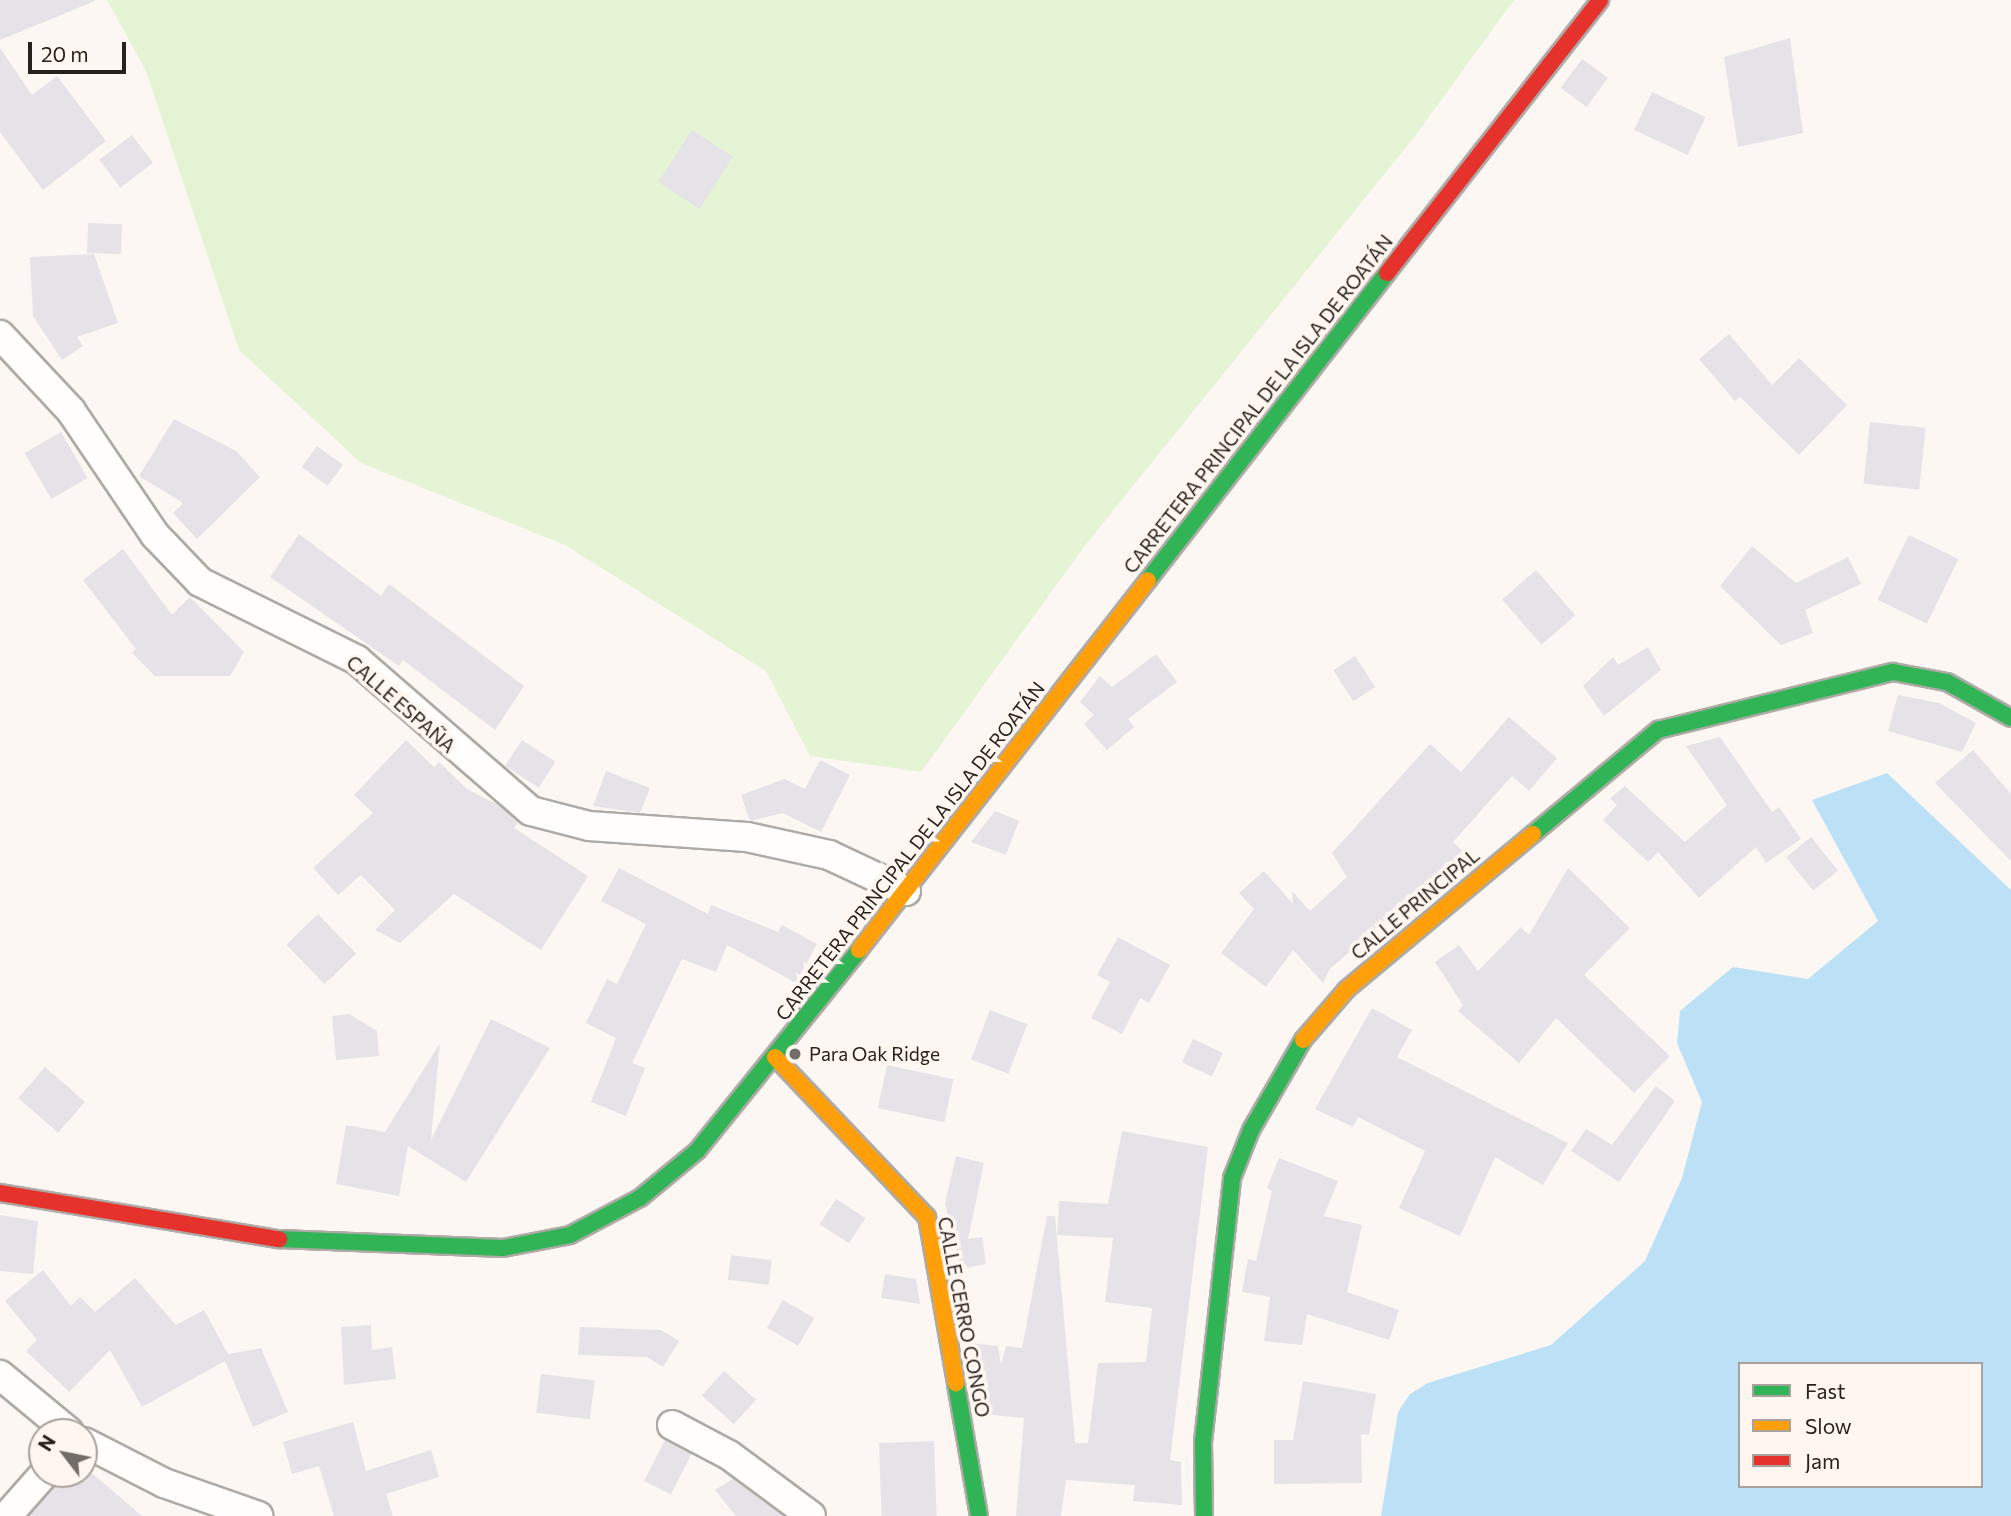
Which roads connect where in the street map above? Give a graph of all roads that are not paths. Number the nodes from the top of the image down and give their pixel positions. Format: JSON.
{"nodes":[{"id":1,"x":1600,"y":0,"type":"edge"},
{"id":2,"x":0,"y":335,"type":"edge"},
{"id":3,"x":2011,"y":718,"type":"edge"},
{"id":4,"x":906,"y":891,"type":"junction"},
{"id":5,"x":775,"y":1057,"type":"junction"},
{"id":6,"x":0,"y":1193,"type":"edge"},
{"id":7,"x":0,"y":1375,"type":"edge"},
{"id":8,"x":52,"y":1418,"type":"edge"},
{"id":9,"x":672,"y":1424,"type":"dead end"},
{"id":10,"x":98,"y":1449,"type":"edge"},
{"id":11,"x":32,"y":1488,"type":"edge"},
{"id":12,"x":7,"y":1516,"type":"edge"},
{"id":13,"x":258,"y":1516,"type":"edge"},
{"id":14,"x":811,"y":1516,"type":"edge"},
{"id":15,"x":979,"y":1516,"type":"edge"},
{"id":16,"x":1204,"y":1516,"type":"edge"}],
"edges":[{"from":1,"to":4,"type":"main road","name":"CARRETERA PRINCIPAL DE LA ISLA DE ROATÁN"},
{"from":2,"to":4,"type":"street","name":"CALLE ESPAÑA"},
{"from":3,"to":16,"type":"main road","name":"CALLE PRINCIPAL"},
{"from":4,"to":5,"type":"main road","name":"CARRETERA PRINCIPAL DE LA ISLA DE ROATÁN"},
{"from":5,"to":6,"type":"main road","name":"CARRETERA PRINCIPAL DE LA ISLA DE ROATÁN"},
{"from":5,"to":15,"type":"main road","name":"CALLE CERRO CONGO"},
{"from":7,"to":8,"type":"street"},
{"from":9,"to":14,"type":"street"},
{"from":10,"to":13,"type":"street"},
{"from":11,"to":12,"type":"street"}]}
